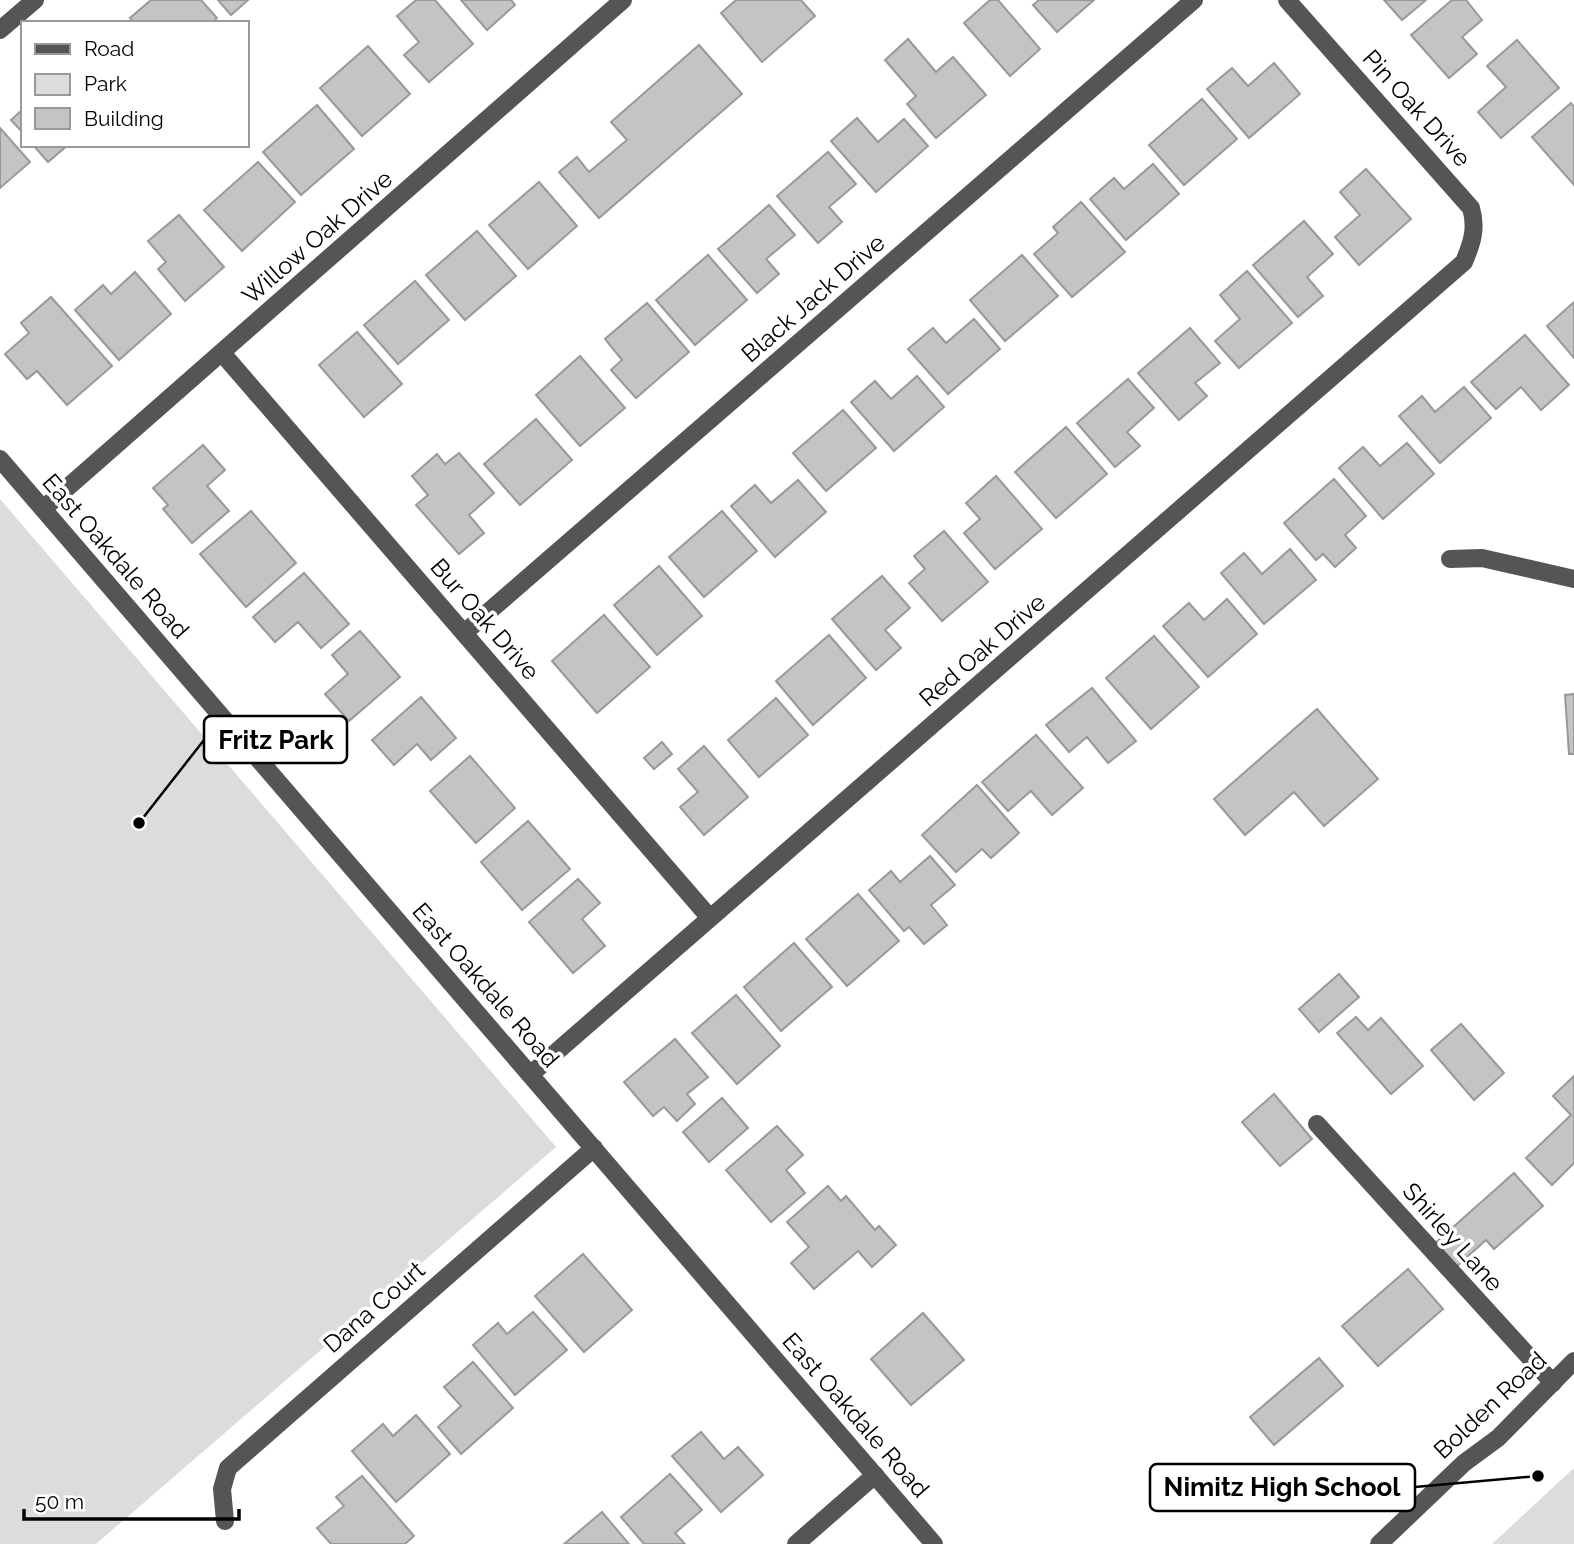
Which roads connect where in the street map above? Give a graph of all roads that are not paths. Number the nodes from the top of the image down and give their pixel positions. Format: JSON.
{"nodes":[{"id":1,"x":35,"y":0,"type":"edge"},
{"id":2,"x":623,"y":0,"type":"edge"},
{"id":3,"x":1194,"y":0,"type":"edge"},
{"id":4,"x":1287,"y":0,"type":"edge"},
{"id":5,"x":0,"y":30,"type":"edge"},
{"id":6,"x":1464,"y":262,"type":"joint"},
{"id":7,"x":222,"y":353,"type":"junction"},
{"id":8,"x":0,"y":459,"type":"edge"},
{"id":9,"x":43,"y":509,"type":"junction"},
{"id":10,"x":1450,"y":559,"type":"dead end"},
{"id":11,"x":1574,"y":579,"type":"edge"},
{"id":12,"x":464,"y":633,"type":"junction"},
{"id":13,"x":710,"y":918,"type":"junction"},
{"id":14,"x":531,"y":1074,"type":"junction"},
{"id":15,"x":1317,"y":1124,"type":"dead end"},
{"id":16,"x":594,"y":1148,"type":"junction"},
{"id":17,"x":1574,"y":1360,"type":"edge"},
{"id":18,"x":1553,"y":1383,"type":"junction"},
{"id":19,"x":876,"y":1475,"type":"junction"},
{"id":20,"x":225,"y":1521,"type":"dead end"},
{"id":21,"x":796,"y":1544,"type":"edge"},
{"id":22,"x":934,"y":1544,"type":"edge"},
{"id":23,"x":1378,"y":1544,"type":"edge"}],
"edges":[{"from":1,"to":5,"type":"street"},
{"from":2,"to":7,"type":"street","name":"Willow Oak Drive"},
{"from":3,"to":12,"type":"street","name":"Black Jack Drive"},
{"from":4,"to":6,"type":"street","name":"Pin Oak Drive"},
{"from":6,"to":13,"type":"street","name":"Red Oak Drive"},
{"from":7,"to":9,"type":"street","name":"Willow Oak Drive"},
{"from":7,"to":12,"type":"street","name":"Bur Oak Drive"},
{"from":8,"to":9,"type":"street","name":"East Oakdale Road"},
{"from":9,"to":14,"type":"street","name":"East Oakdale Road"},
{"from":10,"to":11,"type":"street"},
{"from":12,"to":13,"type":"street","name":"Bur Oak Drive"},
{"from":13,"to":14,"type":"street","name":"Red Oak Drive"},
{"from":14,"to":16,"type":"street","name":"East Oakdale Road"},
{"from":15,"to":18,"type":"street","name":"Shirley Lane"},
{"from":16,"to":19,"type":"street","name":"East Oakdale Road"},
{"from":16,"to":20,"type":"street","name":"Dana Court"},
{"from":17,"to":18,"type":"street","name":"Bolden Road"},
{"from":18,"to":23,"type":"street","name":"Bolden Road"},
{"from":19,"to":21,"type":"street"},
{"from":19,"to":22,"type":"street","name":"East Oakdale Road"}]}
